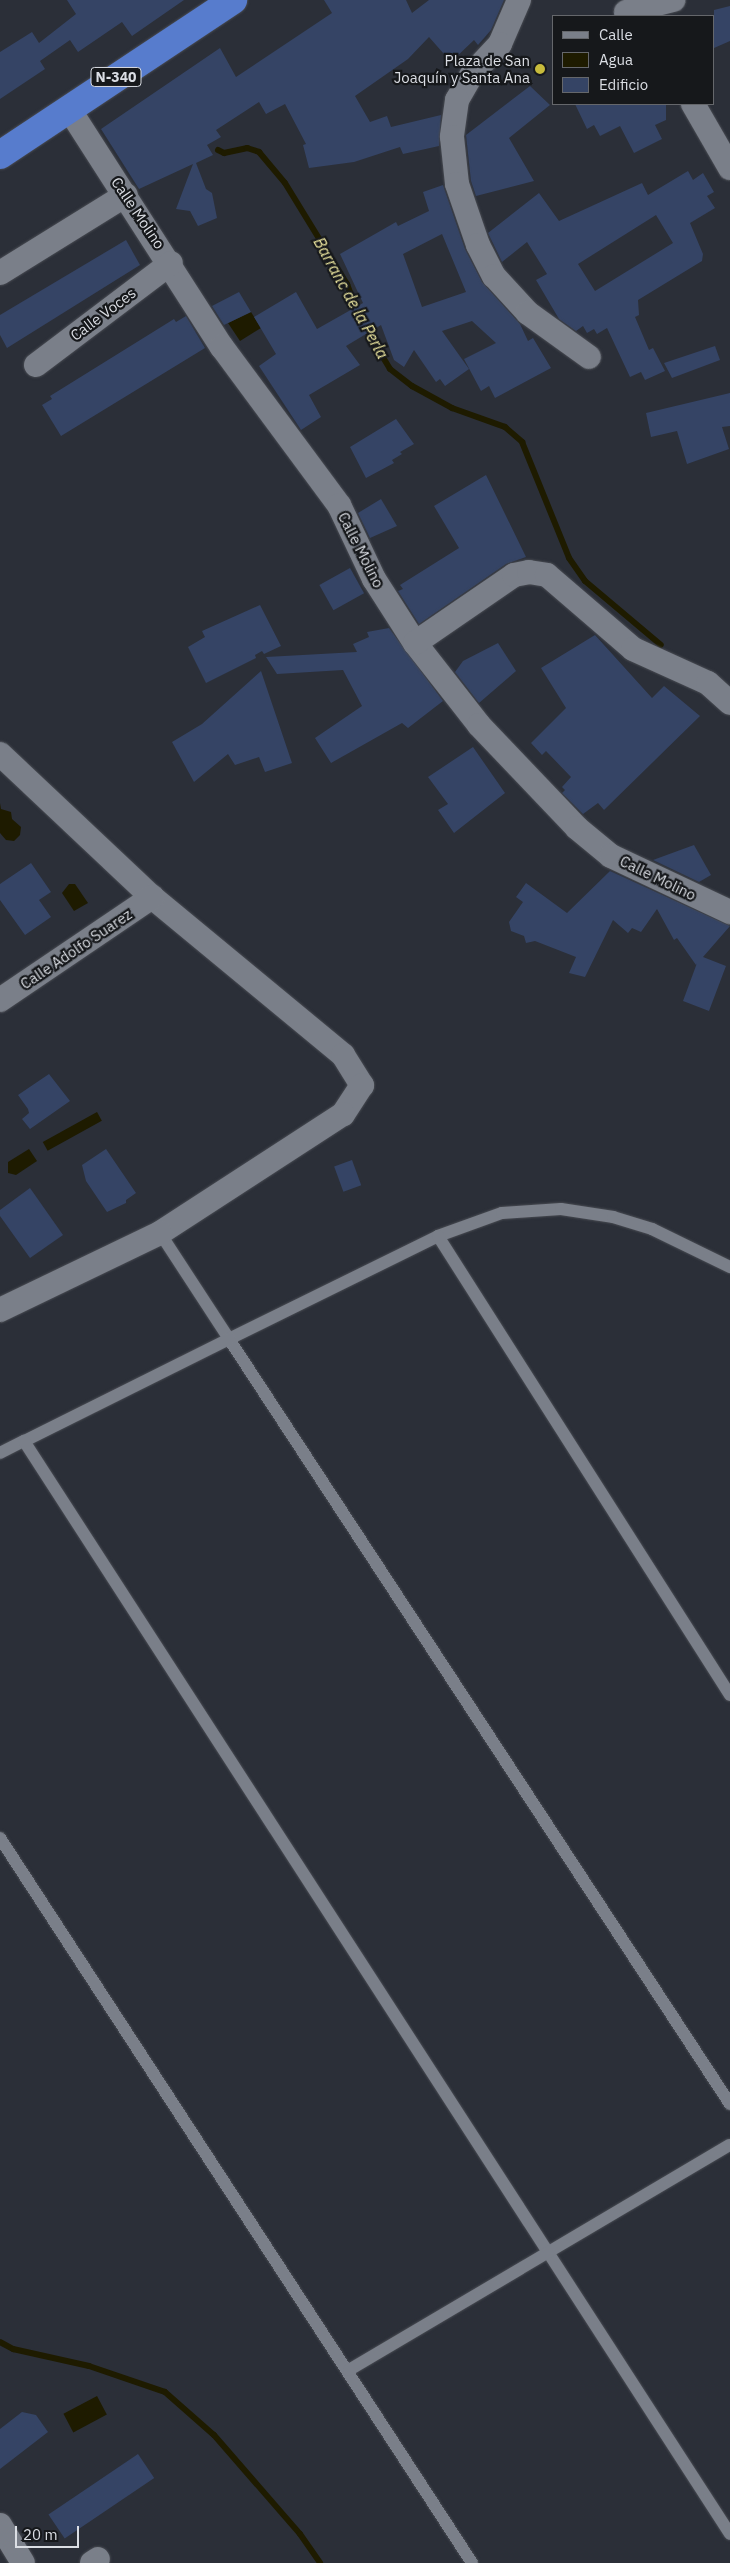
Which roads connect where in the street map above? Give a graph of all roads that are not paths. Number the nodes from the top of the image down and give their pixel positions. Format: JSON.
{"nodes":[{"id":1,"x":233,"y":0,"type":"edge"},
{"id":2,"x":518,"y":0,"type":"edge"},
{"id":3,"x":673,"y":0,"type":"edge"},
{"id":4,"x":624,"y":10,"type":"edge"},
{"id":5,"x":694,"y":105,"type":"edge"},
{"id":6,"x":69,"y":109,"type":"junction"},
{"id":7,"x":0,"y":155,"type":"edge"},
{"id":8,"x":730,"y":168,"type":"edge"},
{"id":9,"x":126,"y":195,"type":"junction"},
{"id":10,"x":171,"y":262,"type":"junction"},
{"id":11,"x":0,"y":273,"type":"edge"},
{"id":12,"x":589,"y":357,"type":"dead end"},
{"id":13,"x":36,"y":365,"type":"dead end"},
{"id":14,"x":415,"y":643,"type":"junction"},
{"id":15,"x":730,"y":703,"type":"edge"},
{"id":16,"x":0,"y":754,"type":"edge"},
{"id":17,"x":152,"y":897,"type":"junction"},
{"id":18,"x":730,"y":912,"type":"edge"},
{"id":19,"x":0,"y":1000,"type":"edge"},
{"id":20,"x":160,"y":1233,"type":"junction"},
{"id":21,"x":438,"y":1236,"type":"junction"},
{"id":22,"x":730,"y":1266,"type":"edge"},
{"id":23,"x":0,"y":1310,"type":"edge"},
{"id":24,"x":229,"y":1339,"type":"junction"},
{"id":25,"x":24,"y":1441,"type":"junction"},
{"id":26,"x":0,"y":1452,"type":"edge"},
{"id":27,"x":730,"y":1695,"type":"edge"},
{"id":28,"x":0,"y":1838,"type":"edge"},
{"id":29,"x":730,"y":2104,"type":"edge"},
{"id":30,"x":730,"y":2145,"type":"edge"},
{"id":31,"x":549,"y":2252,"type":"junction"},
{"id":32,"x":349,"y":2370,"type":"junction"},
{"id":33,"x":0,"y":2525,"type":"edge"},
{"id":34,"x":730,"y":2534,"type":"edge"},
{"id":35,"x":23,"y":2563,"type":"edge"},
{"id":36,"x":472,"y":2563,"type":"edge"}],
"edges":[{"from":1,"to":6,"type":"highway","number":"N-340"},
{"from":2,"to":12,"type":"street"},
{"from":3,"to":4,"type":"street"},
{"from":5,"to":8,"type":"street"},
{"from":6,"to":7,"type":"highway","number":"N-340"},
{"from":6,"to":9,"type":"street","name":"Calle Molino"},
{"from":9,"to":10,"type":"street","name":"Calle Molino"},
{"from":9,"to":11,"type":"street"},
{"from":10,"to":13,"type":"street","name":"Calle Voces"},
{"from":10,"to":14,"type":"street","name":"Calle Molino"},
{"from":14,"to":15,"type":"street"},
{"from":14,"to":18,"type":"street","name":"Calle Molino"},
{"from":16,"to":17,"type":"street"},
{"from":17,"to":19,"type":"street","name":"Calle Adolfo Suarez"},
{"from":17,"to":20,"type":"street"},
{"from":20,"to":23,"type":"street"},
{"from":20,"to":24,"type":"lane"},
{"from":21,"to":22,"type":"lane"},
{"from":21,"to":24,"type":"lane"},
{"from":21,"to":27,"type":"lane"},
{"from":24,"to":25,"type":"lane"},
{"from":24,"to":29,"type":"lane"},
{"from":25,"to":26,"type":"lane"},
{"from":25,"to":31,"type":"lane"},
{"from":28,"to":32,"type":"lane"},
{"from":30,"to":31,"type":"lane"},
{"from":31,"to":32,"type":"lane"},
{"from":31,"to":34,"type":"lane"},
{"from":32,"to":36,"type":"lane"},
{"from":33,"to":35,"type":"street"}]}
